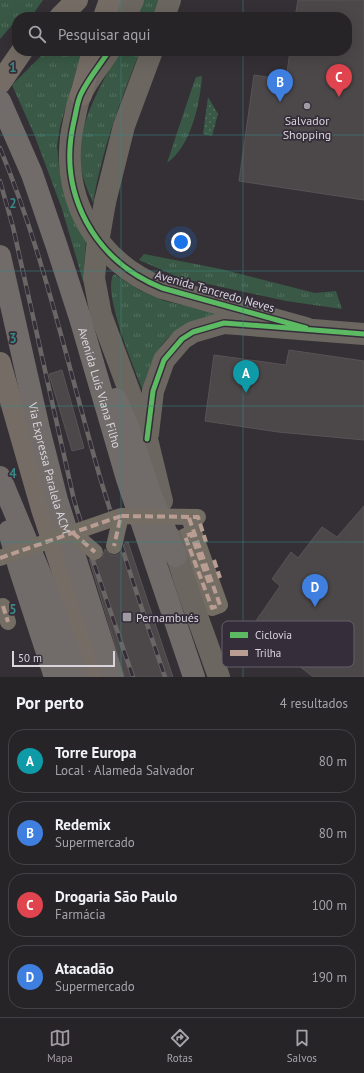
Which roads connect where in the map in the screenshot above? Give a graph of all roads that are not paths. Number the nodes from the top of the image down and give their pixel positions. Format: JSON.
{"nodes":[{"id":1,"x":58,"y":0,"type":"edge"},
{"id":2,"x":78,"y":0,"type":"edge"},
{"id":3,"x":110,"y":0,"type":"edge"},
{"id":4,"x":133,"y":0,"type":"edge"},
{"id":5,"x":170,"y":0,"type":"edge"},
{"id":6,"x":50,"y":12,"type":"edge"},
{"id":7,"x":65,"y":12,"type":"edge"},
{"id":8,"x":106,"y":12,"type":"edge"},
{"id":9,"x":127,"y":12,"type":"edge"},
{"id":10,"x":166,"y":12,"type":"edge"},
{"id":11,"x":20,"y":56,"type":"edge"},
{"id":12,"x":92,"y":56,"type":"edge"},
{"id":13,"x":106,"y":56,"type":"edge"},
{"id":14,"x":150,"y":56,"type":"edge"},
{"id":15,"x":0,"y":83,"type":"edge"},
{"id":16,"x":81,"y":95,"type":"junction"},
{"id":17,"x":2,"y":105,"type":"edge"},
{"id":18,"x":0,"y":256,"type":"edge"},
{"id":19,"x":80,"y":318,"type":"junction"},
{"id":20,"x":306,"y":328,"type":"junction"},
{"id":21,"x":364,"y":334,"type":"edge"},
{"id":22,"x":0,"y":363,"type":"edge"},
{"id":23,"x":147,"y":439,"type":"junction"},
{"id":24,"x":0,"y":477,"type":"edge"},
{"id":25,"x":0,"y":495,"type":"edge"},
{"id":26,"x":121,"y":516,"type":"junction"},
{"id":27,"x":189,"y":518,"type":"junction"},
{"id":28,"x":73,"y":533,"type":"junction"},
{"id":29,"x":206,"y":542,"type":"dead end"},
{"id":30,"x":114,"y":546,"type":"dead end"},
{"id":31,"x":95,"y":552,"type":"dead end"},
{"id":32,"x":176,"y":556,"type":"junction"},
{"id":33,"x":0,"y":558,"type":"edge"},
{"id":34,"x":214,"y":560,"type":"dead end"},
{"id":35,"x":3,"y":606,"type":"dead end"},
{"id":36,"x":8,"y":622,"type":"dead end"},
{"id":37,"x":55,"y":677,"type":"edge"},
{"id":38,"x":77,"y":677,"type":"edge"},
{"id":39,"x":98,"y":677,"type":"edge"},
{"id":40,"x":113,"y":677,"type":"edge"},
{"id":41,"x":194,"y":677,"type":"edge"},
{"id":42,"x":219,"y":677,"type":"edge"}],
"edges":[{"from":1,"to":6,"type":"main road"},
{"from":2,"to":7,"type":"main road"},
{"from":3,"to":8,"type":"main road"},
{"from":4,"to":9,"type":"street"},
{"from":5,"to":10,"type":"street"},
{"from":11,"to":15,"type":"main road"},
{"from":12,"to":16,"type":"main road"},
{"from":13,"to":16,"type":"street","name":"Avenida Tancredo Neves"},
{"from":14,"to":23,"type":"street","bridge":true},
{"from":16,"to":20,"type":"street","name":"Avenida Tancredo Neves"},
{"from":17,"to":19,"type":"highway","name":"Avenida Luís Viana Filho"},
{"from":18,"to":40,"type":"highway","name":"Via Expressa Paralela ACM"},
{"from":19,"to":32,"type":"highway"},
{"from":19,"to":41,"type":"highway","name":"Avenida Luís Viana Filho"},
{"from":20,"to":21,"type":"street"},
{"from":20,"to":23,"type":"street"},
{"from":22,"to":39,"type":"main road"},
{"from":23,"to":32,"type":"street"},
{"from":24,"to":38,"type":"highway"},
{"from":25,"to":37,"type":"highway"},
{"from":26,"to":27,"type":"street","bridge":true},
{"from":26,"to":28,"type":"street","bridge":true},
{"from":26,"to":30,"type":"street","bridge":true},
{"from":27,"to":29,"type":"street","bridge":true},
{"from":27,"to":34,"type":"street"},
{"from":28,"to":31,"type":"street","bridge":true},
{"from":28,"to":33,"type":"street","bridge":true},
{"from":32,"to":42,"type":"street"},
{"from":35,"to":36,"type":"street"}]}
